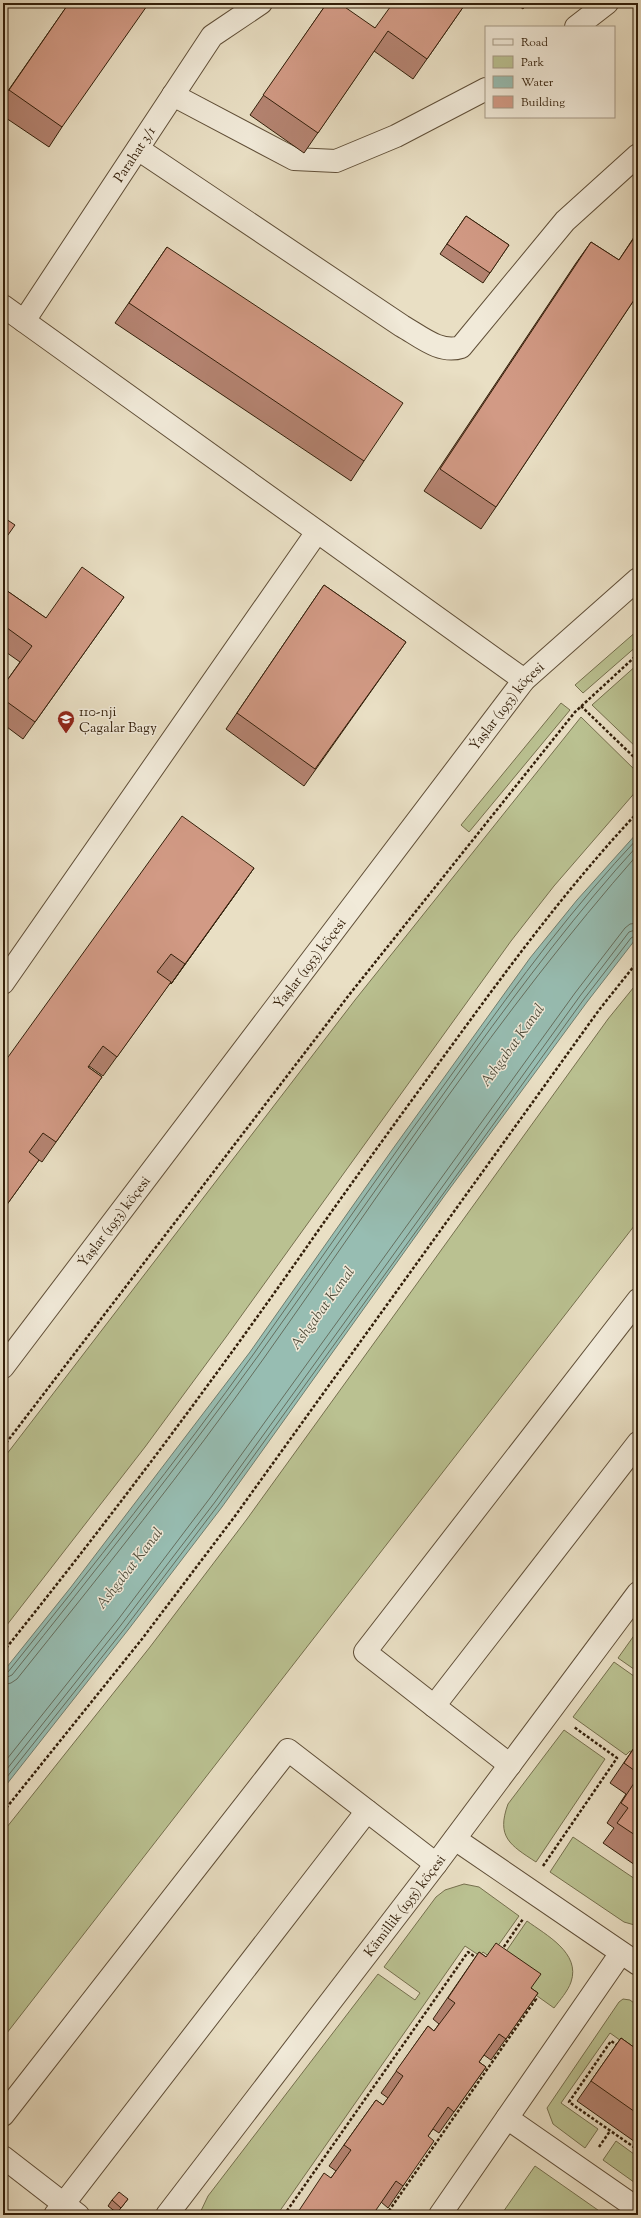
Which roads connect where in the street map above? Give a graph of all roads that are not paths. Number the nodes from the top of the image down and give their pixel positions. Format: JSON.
{"nodes":[{"id":1,"x":262,"y":3,"type":"edge"},
{"id":2,"x":607,"y":3,"type":"edge"},
{"id":3,"x":577,"y":26,"type":"edge"},
{"id":4,"x":485,"y":90,"type":"edge"},
{"id":5,"x":173,"y":96,"type":"junction"},
{"id":6,"x":138,"y":150,"type":"junction"},
{"id":7,"x":638,"y":155,"type":"edge"},
{"id":8,"x":3,"y":306,"type":"edge"},
{"id":9,"x":24,"y":321,"type":"junction"},
{"id":10,"x":318,"y":532,"type":"junction"},
{"id":11,"x":638,"y":579,"type":"edge"},
{"id":12,"x":524,"y":680,"type":"junction"},
{"id":13,"x":3,"y":983,"type":"edge"},
{"id":14,"x":638,"y":1300,"type":"edge"},
{"id":15,"x":3,"y":1367,"type":"edge"},
{"id":16,"x":636,"y":1451,"type":"edge"},
{"id":17,"x":638,"y":1593,"type":"edge"},
{"id":18,"x":434,"y":1706,"type":"junction"},
{"id":19,"x":510,"y":1765,"type":"junction"},
{"id":20,"x":367,"y":1811,"type":"junction"},
{"id":21,"x":455,"y":1839,"type":"junction"},
{"id":22,"x":436,"y":1864,"type":"junction"},
{"id":23,"x":629,"y":1958,"type":"edge"},
{"id":24,"x":3,"y":2115,"type":"edge"},
{"id":25,"x":507,"y":2118,"type":"junction"},
{"id":26,"x":3,"y":2158,"type":"edge"},
{"id":27,"x":638,"y":2209,"type":"edge"},
{"id":28,"x":65,"y":2211,"type":"edge"},
{"id":29,"x":167,"y":2215,"type":"edge"},
{"id":30,"x":440,"y":2215,"type":"edge"}],
"edges":[{"from":1,"to":5,"type":"street","name":"Parahat 3/1"},
{"from":2,"to":3,"type":"street"},
{"from":4,"to":5,"type":"street"},
{"from":5,"to":6,"type":"street","name":"Parahat 3/1"},
{"from":6,"to":7,"type":"street"},
{"from":6,"to":9,"type":"street","name":"Parahat 3/1"},
{"from":8,"to":9,"type":"street"},
{"from":9,"to":10,"type":"street"},
{"from":10,"to":12,"type":"street"},
{"from":10,"to":13,"type":"street"},
{"from":11,"to":12,"type":"street","name":"Ýaşlar (1953) köçesi"},
{"from":12,"to":15,"type":"street","name":"Ýaşlar (1953) köçesi"},
{"from":14,"to":18,"type":"street"},
{"from":16,"to":18,"type":"street"},
{"from":17,"to":19,"type":"street","name":"Kämillik (1955) köçesi"},
{"from":18,"to":19,"type":"street"},
{"from":19,"to":21,"type":"street","name":"Kämillik (1955) köçesi"},
{"from":20,"to":22,"type":"street"},
{"from":20,"to":24,"type":"street"},
{"from":20,"to":28,"type":"street"},
{"from":21,"to":22,"type":"street","name":"Kämillik (1955) köçesi"},
{"from":21,"to":23,"type":"street"},
{"from":22,"to":29,"type":"street","name":"Kämillik (1955) köçesi"},
{"from":23,"to":25,"type":"street"},
{"from":25,"to":27,"type":"street"},
{"from":25,"to":30,"type":"street"},
{"from":26,"to":28,"type":"street"}]}
